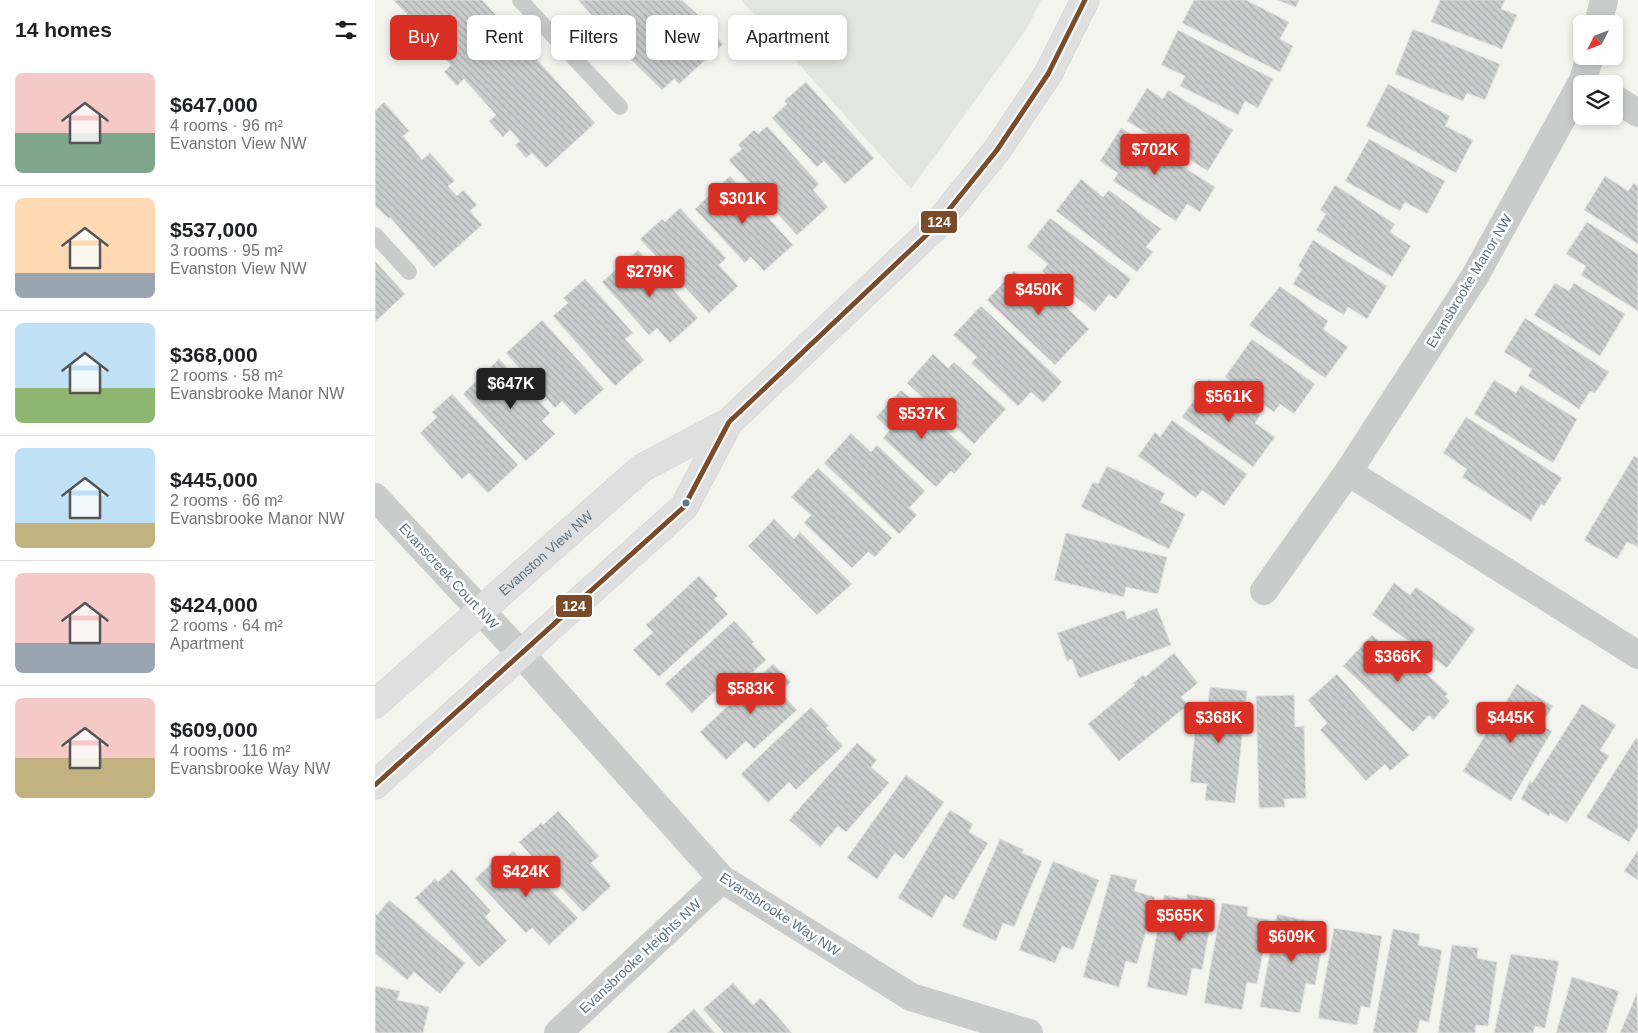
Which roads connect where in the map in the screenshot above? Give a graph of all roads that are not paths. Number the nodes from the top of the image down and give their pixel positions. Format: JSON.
{"nodes":[{"id":1,"x":520,"y":0,"type":"edge"},
{"id":2,"x":1085,"y":0,"type":"edge"},
{"id":3,"x":1604,"y":0,"type":"edge"},
{"id":4,"x":1600,"y":15,"type":"edge"},
{"id":5,"x":1573,"y":100,"type":"edge"},
{"id":6,"x":1623,"y":104,"type":"edge"},
{"id":7,"x":619,"y":107,"type":"dead end"},
{"id":8,"x":1638,"y":114,"type":"edge"},
{"id":9,"x":375,"y":235,"type":"edge"},
{"id":10,"x":409,"y":272,"type":"dead end"},
{"id":11,"x":729,"y":422,"type":"junction"},
{"id":12,"x":1348,"y":472,"type":"junction"},
{"id":13,"x":375,"y":496,"type":"edge"},
{"id":14,"x":1264,"y":591,"type":"dead end"},
{"id":15,"x":480,"y":610,"type":"junction"},
{"id":16,"x":522,"y":654,"type":"junction"},
{"id":17,"x":1638,"y":655,"type":"edge"},
{"id":18,"x":375,"y":704,"type":"edge"},
{"id":19,"x":375,"y":785,"type":"edge"},
{"id":20,"x":722,"y":879,"type":"junction"},
{"id":21,"x":558,"y":1033,"type":"edge"},
{"id":22,"x":1029,"y":1033,"type":"edge"}],
"edges":[{"from":1,"to":7,"type":"lane"},
{"from":2,"to":11,"type":"street","name":"Evanston View NW"},
{"from":3,"to":4,"type":"street"},
{"from":5,"to":12,"type":"street","name":"Evansbrooke Manor NW"},
{"from":6,"to":8,"type":"street"},
{"from":9,"to":10,"type":"lane"},
{"from":11,"to":15,"type":"street","name":"Evanston View NW"},
{"from":11,"to":16,"type":"street","name":"Evanston View NW"},
{"from":12,"to":14,"type":"street","name":"Evansbrooke Manor NW"},
{"from":12,"to":17,"type":"street"},
{"from":13,"to":15,"type":"street","name":"Evanscreek Court NW"},
{"from":15,"to":16,"type":"street","name":"Evanscreek Court NW"},
{"from":15,"to":18,"type":"street","name":"Evanston View NW"},
{"from":16,"to":19,"type":"street","name":"Evanston View NW"},
{"from":16,"to":20,"type":"street","name":"Evansbrooke Way NW"},
{"from":20,"to":21,"type":"street","name":"Evansbrooke Heights NW"},
{"from":20,"to":22,"type":"street","name":"Evansbrooke Way NW"}]}
